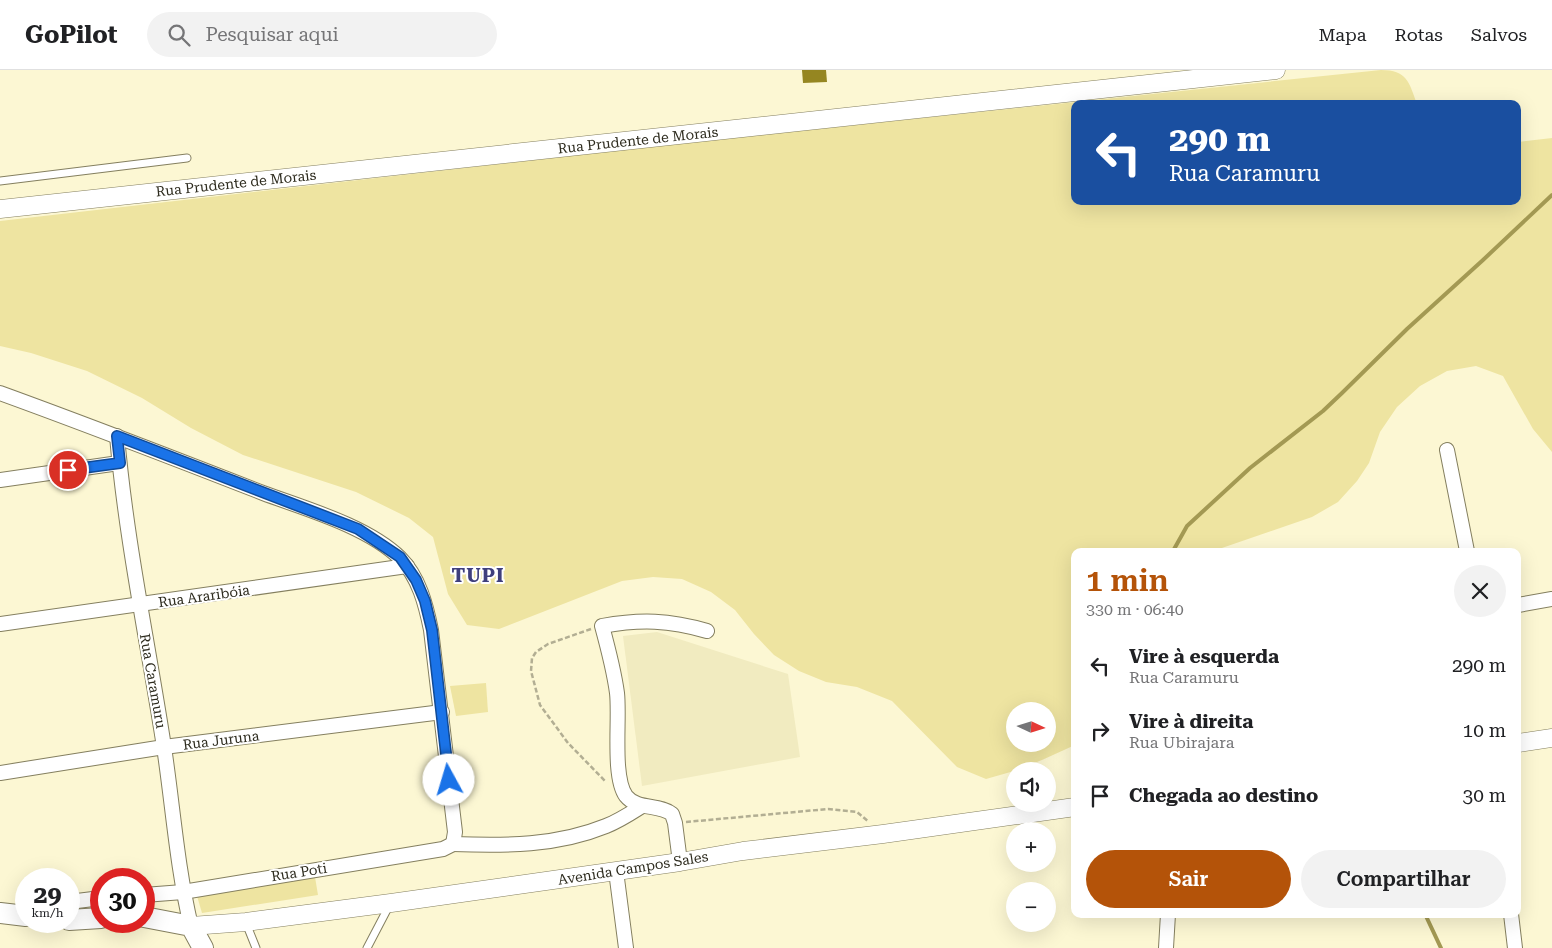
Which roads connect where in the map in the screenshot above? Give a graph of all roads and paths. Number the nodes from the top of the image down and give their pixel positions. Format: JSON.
{"nodes":[{"id":1,"x":1276,"y":70,"type":"edge"},
{"id":2,"x":188,"y":158,"type":"dead end"},
{"id":3,"x":0,"y":180,"type":"edge"},
{"id":4,"x":0,"y":209,"type":"edge"},
{"id":5,"x":0,"y":393,"type":"edge"},
{"id":6,"x":117,"y":436,"type":"junction"},
{"id":7,"x":1447,"y":450,"type":"dead end"},
{"id":8,"x":120,"y":463,"type":"junction"},
{"id":9,"x":0,"y":480,"type":"edge"},
{"id":10,"x":1466,"y":548,"type":"edge"},
{"id":11,"x":407,"y":566,"type":"junction"},
{"id":12,"x":1552,"y":599,"type":"edge"},
{"id":13,"x":1521,"y":604,"type":"edge"},
{"id":14,"x":140,"y":605,"type":"junction"},
{"id":15,"x":0,"y":624,"type":"edge"},
{"id":16,"x":602,"y":626,"type":"junction"},
{"id":17,"x":707,"y":631,"type":"dead end"},
{"id":18,"x":442,"y":712,"type":"junction"},
{"id":19,"x":1552,"y":738,"type":"edge"},
{"id":20,"x":1521,"y":743,"type":"edge"},
{"id":21,"x":164,"y":747,"type":"junction"},
{"id":22,"x":0,"y":773,"type":"edge"},
{"id":23,"x":607,"y":783,"type":"dead end"},
{"id":24,"x":642,"y":806,"type":"junction"},
{"id":25,"x":1071,"y":808,"type":"edge"},
{"id":26,"x":675,"y":823,"type":"junction"},
{"id":27,"x":883,"y":834,"type":"junction"},
{"id":28,"x":454,"y":844,"type":"junction"},
{"id":29,"x":680,"y":862,"type":"junction"},
{"id":30,"x":616,"y":871,"type":"junction"},
{"id":31,"x":183,"y":892,"type":"junction"},
{"id":32,"x":155,"y":894,"type":"edge"},
{"id":33,"x":390,"y":904,"type":"junction"},
{"id":34,"x":0,"y":913,"type":"edge"},
{"id":35,"x":15,"y":914,"type":"edge"},
{"id":36,"x":1168,"y":918,"type":"edge"},
{"id":37,"x":1512,"y":918,"type":"edge"},
{"id":38,"x":155,"y":919,"type":"edge"},
{"id":39,"x":246,"y":922,"type":"junction"},
{"id":40,"x":192,"y":926,"type":"junction"},
{"id":41,"x":204,"y":948,"type":"edge"},
{"id":42,"x":256,"y":948,"type":"edge"},
{"id":43,"x":367,"y":948,"type":"edge"},
{"id":44,"x":626,"y":948,"type":"edge"},
{"id":45,"x":1166,"y":948,"type":"edge"},
{"id":46,"x":1515,"y":948,"type":"edge"}],
"edges":[{"from":1,"to":4,"type":"street","name":"Rua Prudente de Morais"},
{"from":2,"to":3,"type":"lane"},
{"from":5,"to":6,"type":"street"},
{"from":6,"to":8,"type":"street","name":"Rua Caramuru"},
{"from":6,"to":11,"type":"street"},
{"from":7,"to":10,"type":"street"},
{"from":8,"to":9,"type":"street"},
{"from":8,"to":14,"type":"street","name":"Rua Caramuru"},
{"from":11,"to":14,"type":"street","name":"Rua Araribóia"},
{"from":11,"to":18,"type":"street"},
{"from":12,"to":13,"type":"street"},
{"from":14,"to":15,"type":"street","name":"Rua Araribóia"},
{"from":14,"to":21,"type":"street","name":"Rua Caramuru"},
{"from":16,"to":17,"type":"street"},
{"from":16,"to":23,"type":"path"},
{"from":16,"to":24,"type":"street"},
{"from":18,"to":21,"type":"street","name":"Rua Juruna"},
{"from":18,"to":28,"type":"street"},
{"from":19,"to":20,"type":"street"},
{"from":21,"to":22,"type":"street","name":"Rua Juruna"},
{"from":21,"to":31,"type":"street","name":"Rua Caramuru"},
{"from":24,"to":26,"type":"street"},
{"from":24,"to":28,"type":"street","name":"Rua Poti"},
{"from":25,"to":27,"type":"street","name":"Avenida Campos Sales"},
{"from":26,"to":27,"type":"path"},
{"from":26,"to":29,"type":"street"},
{"from":27,"to":29,"type":"street","name":"Avenida Campos Sales"},
{"from":28,"to":31,"type":"street","name":"Rua Poti"},
{"from":29,"to":30,"type":"street","name":"Avenida Campos Sales"},
{"from":30,"to":33,"type":"street","name":"Avenida Campos Sales"},
{"from":30,"to":44,"type":"street"},
{"from":31,"to":32,"type":"street","name":"Rua Poti"},
{"from":31,"to":40,"type":"street","name":"Rua Caramuru"},
{"from":33,"to":39,"type":"street","name":"Avenida Campos Sales"},
{"from":33,"to":43,"type":"lane"},
{"from":34,"to":35,"type":"main road"},
{"from":36,"to":45,"type":"street"},
{"from":37,"to":46,"type":"street"},
{"from":38,"to":40,"type":"main road"},
{"from":39,"to":40,"type":"street","name":"Avenida Campos Sales"},
{"from":39,"to":42,"type":"lane"},
{"from":40,"to":41,"type":"main road"}]}
